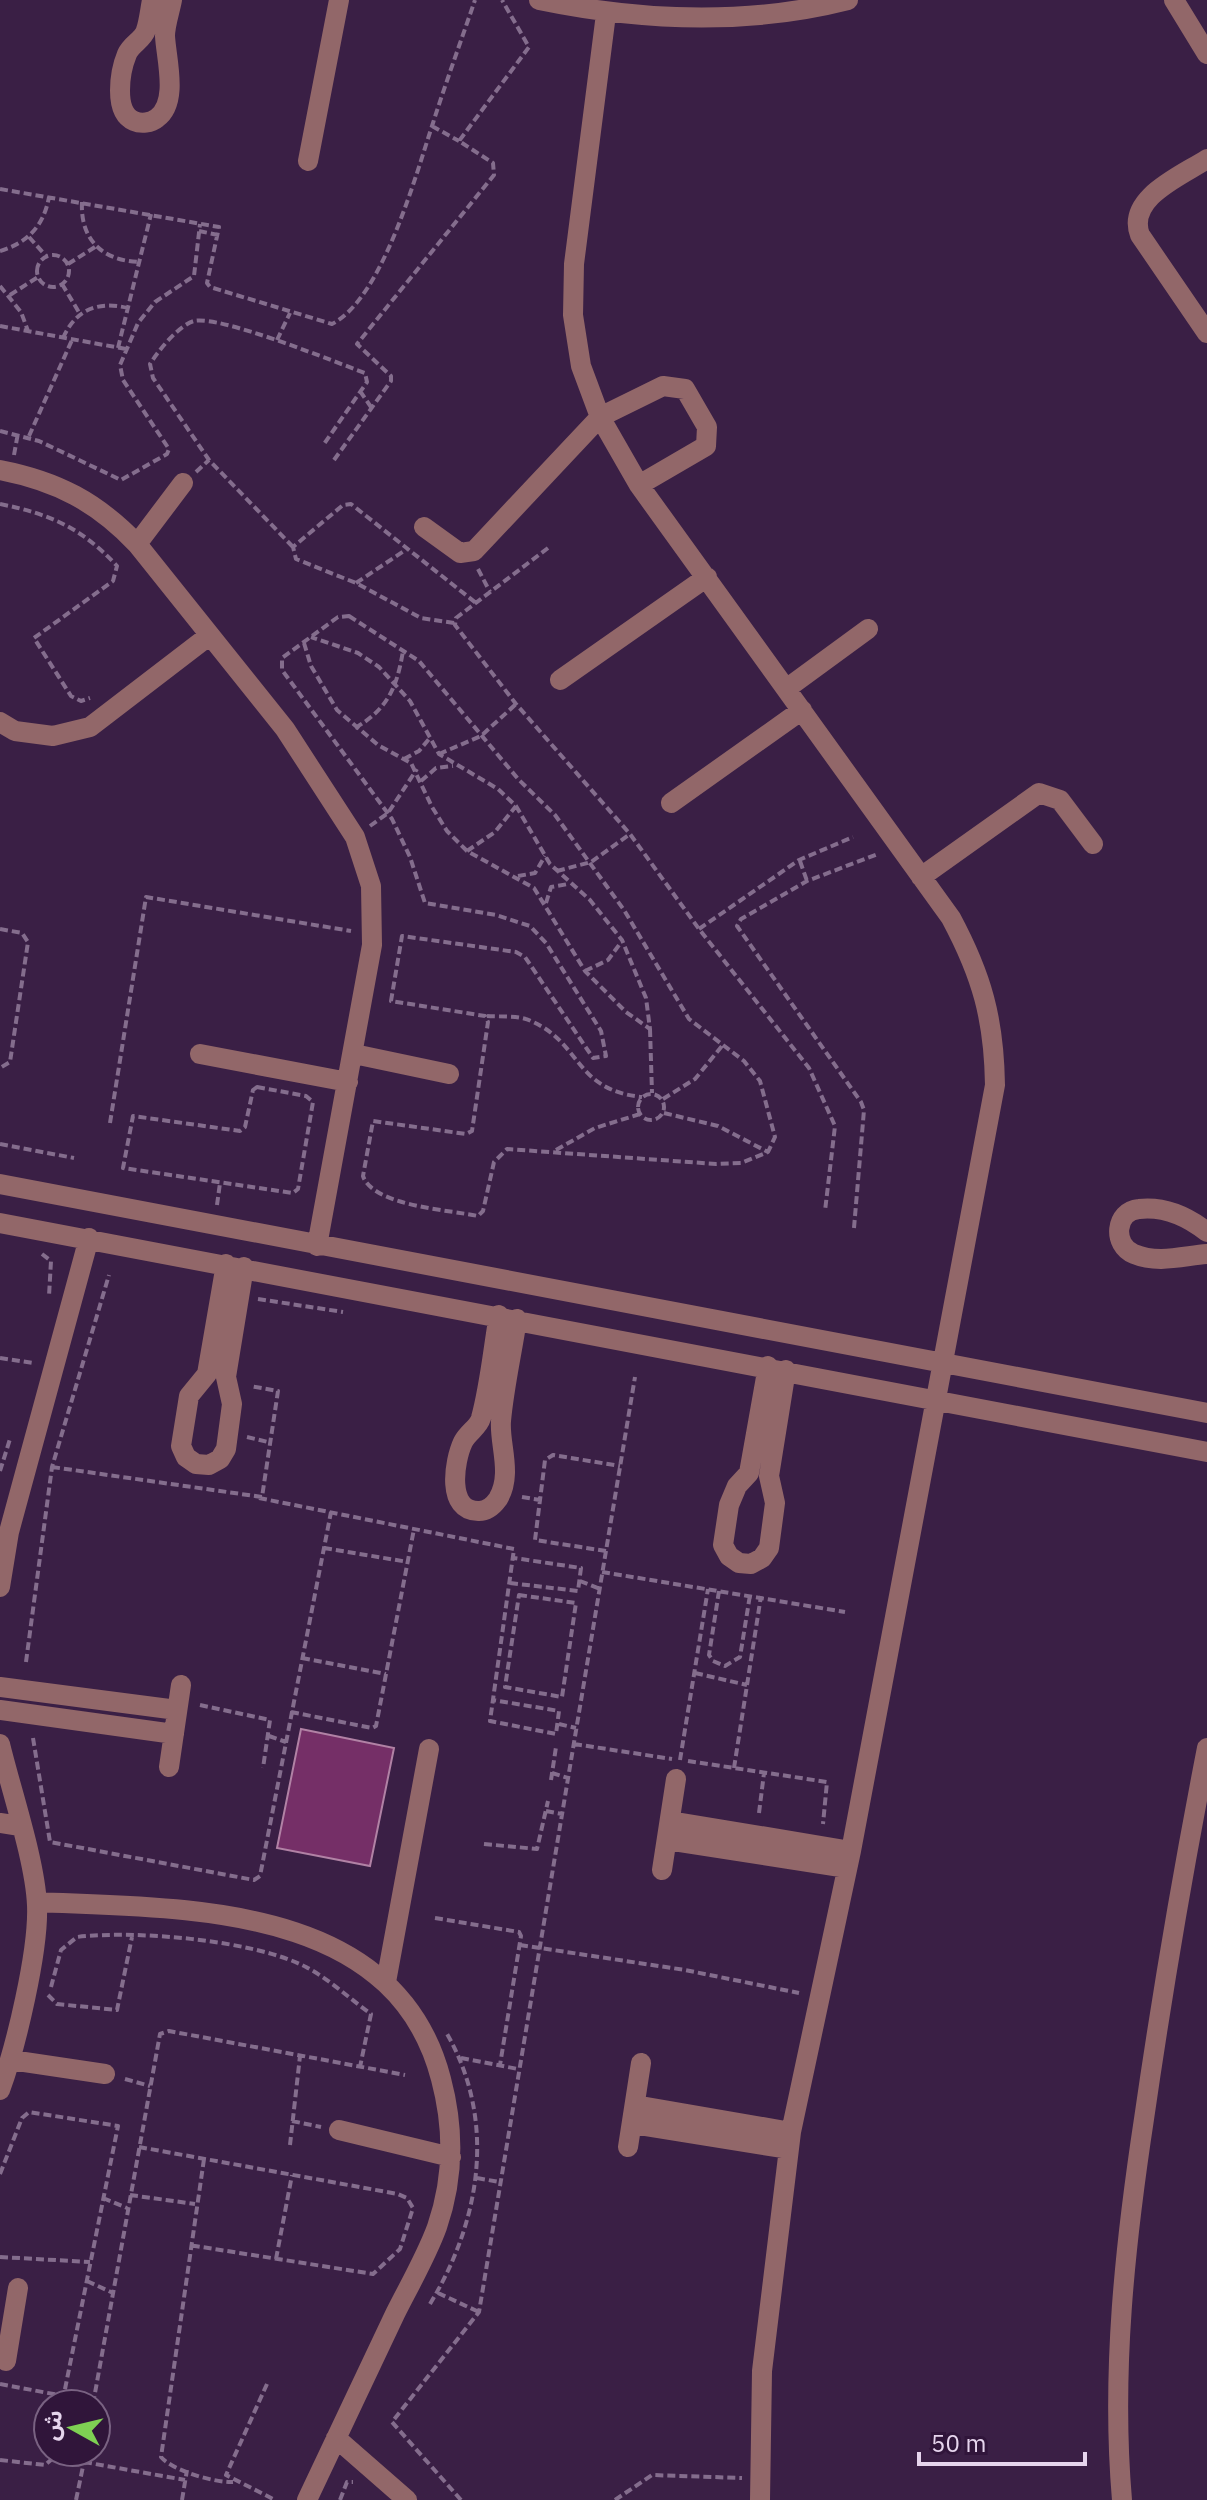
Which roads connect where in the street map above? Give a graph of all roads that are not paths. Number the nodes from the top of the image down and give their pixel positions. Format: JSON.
{"nodes":[{"id":1,"x":152,"y":0,"type":"edge"},
{"id":2,"x":172,"y":0,"type":"edge"},
{"id":3,"x":339,"y":0,"type":"edge"},
{"id":4,"x":539,"y":0,"type":"edge"},
{"id":5,"x":848,"y":0,"type":"edge"},
{"id":6,"x":1174,"y":0,"type":"edge"},
{"id":7,"x":606,"y":14,"type":"junction"},
{"id":8,"x":1207,"y":54,"type":"edge"},
{"id":9,"x":1207,"y":159,"type":"edge"},
{"id":10,"x":308,"y":161,"type":"dead end"},
{"id":11,"x":1207,"y":333,"type":"edge"},
{"id":12,"x":600,"y":417,"type":"junction"},
{"id":13,"x":0,"y":470,"type":"edge"},
{"id":14,"x":183,"y":483,"type":"dead end"},
{"id":15,"x":639,"y":485,"type":"junction"},
{"id":16,"x":424,"y":527,"type":"dead end"},
{"id":17,"x":137,"y":544,"type":"junction"},
{"id":18,"x":707,"y":577,"type":"junction"},
{"id":19,"x":868,"y":629,"type":"dead end"},
{"id":20,"x":210,"y":635,"type":"junction"},
{"id":21,"x":560,"y":680,"type":"dead end"},
{"id":22,"x":786,"y":689,"type":"junction"},
{"id":23,"x":802,"y":710,"type":"junction"},
{"id":24,"x":0,"y":722,"type":"edge"},
{"id":25,"x":671,"y":803,"type":"dead end"},
{"id":26,"x":1093,"y":844,"type":"dead end"},
{"id":27,"x":921,"y":877,"type":"junction"},
{"id":28,"x":200,"y":1054,"type":"dead end"},
{"id":29,"x":354,"y":1054,"type":"junction"},
{"id":30,"x":449,"y":1074,"type":"dead end"},
{"id":31,"x":348,"y":1082,"type":"junction"},
{"id":32,"x":0,"y":1184,"type":"edge"},
{"id":33,"x":0,"y":1223,"type":"edge"},
{"id":34,"x":1207,"y":1232,"type":"edge"},
{"id":35,"x":89,"y":1238,"type":"junction"},
{"id":36,"x":317,"y":1246,"type":"junction"},
{"id":37,"x":1207,"y":1254,"type":"edge"},
{"id":38,"x":235,"y":1266,"type":"junction"},
{"id":39,"x":508,"y":1317,"type":"junction"},
{"id":40,"x":943,"y":1362,"type":"junction"},
{"id":41,"x":777,"y":1368,"type":"junction"},
{"id":42,"x":937,"y":1399,"type":"junction"},
{"id":43,"x":1207,"y":1413,"type":"edge"},
{"id":44,"x":1207,"y":1452,"type":"edge"},
{"id":45,"x":4,"y":1531,"type":"edge"},
{"id":46,"x":1,"y":1578,"type":"edge"},
{"id":47,"x":0,"y":1687,"type":"edge"},
{"id":48,"x":0,"y":1710,"type":"edge"},
{"id":49,"x":174,"y":1734,"type":"junction"},
{"id":50,"x":0,"y":1744,"type":"edge"},
{"id":51,"x":1207,"y":1748,"type":"edge"},
{"id":52,"x":429,"y":1749,"type":"dead end"},
{"id":53,"x":169,"y":1767,"type":"dead end"},
{"id":54,"x":678,"y":1770,"type":"road end"},
{"id":55,"x":10,"y":1824,"type":"edge"},
{"id":56,"x":669,"y":1830,"type":"junction"},
{"id":57,"x":849,"y":1859,"type":"junction"},
{"id":58,"x":662,"y":1870,"type":"dead end"},
{"id":59,"x":37,"y":1902,"type":"junction"},
{"id":60,"x":386,"y":1982,"type":"junction"},
{"id":61,"x":11,"y":2060,"type":"junction"},
{"id":62,"x":641,"y":2063,"type":"dead end"},
{"id":63,"x":105,"y":2074,"type":"road end"},
{"id":64,"x":0,"y":2090,"type":"edge"},
{"id":65,"x":633,"y":2114,"type":"junction"},
{"id":66,"x":339,"y":2130,"type":"road end"},
{"id":67,"x":789,"y":2140,"type":"junction"},
{"id":68,"x":628,"y":2147,"type":"dead end"},
{"id":69,"x":451,"y":2157,"type":"junction"},
{"id":70,"x":18,"y":2288,"type":"dead end"},
{"id":71,"x":7,"y":2311,"type":"edge"},
{"id":72,"x":5,"y":2334,"type":"edge"},
{"id":73,"x":6,"y":2361,"type":"dead end"},
{"id":74,"x":336,"y":2438,"type":"junction"},
{"id":75,"x":757,"y":2493,"type":"edge"},
{"id":76,"x":307,"y":2500,"type":"edge"},
{"id":77,"x":407,"y":2500,"type":"edge"},
{"id":78,"x":1122,"y":2500,"type":"edge"}],
"edges":[{"from":1,"to":2,"type":"street"},
{"from":3,"to":10,"type":"street"},
{"from":4,"to":7,"type":"street"},
{"from":5,"to":7,"type":"street"},
{"from":6,"to":8,"type":"street"},
{"from":7,"to":12,"type":"street"},
{"from":9,"to":11,"type":"street"},
{"from":12,"to":15,"type":"street"},
{"from":12,"to":15,"type":"street"},
{"from":12,"to":16,"type":"street"},
{"from":13,"to":17,"type":"street"},
{"from":14,"to":17,"type":"street"},
{"from":15,"to":18,"type":"street"},
{"from":17,"to":20,"type":"street"},
{"from":18,"to":21,"type":"street"},
{"from":18,"to":22,"type":"street"},
{"from":19,"to":22,"type":"street"},
{"from":20,"to":24,"type":"street"},
{"from":20,"to":29,"type":"street"},
{"from":22,"to":23,"type":"street"},
{"from":23,"to":25,"type":"street"},
{"from":23,"to":27,"type":"street"},
{"from":26,"to":27,"type":"street"},
{"from":27,"to":40,"type":"street"},
{"from":28,"to":31,"type":"street"},
{"from":29,"to":30,"type":"street"},
{"from":29,"to":31,"type":"street"},
{"from":31,"to":36,"type":"street"},
{"from":32,"to":36,"type":"street"},
{"from":33,"to":35,"type":"street"},
{"from":34,"to":37,"type":"street"},
{"from":35,"to":38,"type":"street"},
{"from":35,"to":45,"type":"street"},
{"from":36,"to":40,"type":"street"},
{"from":38,"to":38,"type":"street"},
{"from":38,"to":39,"type":"street"},
{"from":39,"to":39,"type":"street"},
{"from":39,"to":41,"type":"street"},
{"from":40,"to":42,"type":"street"},
{"from":40,"to":43,"type":"street"},
{"from":41,"to":41,"type":"street"},
{"from":41,"to":42,"type":"street"},
{"from":42,"to":44,"type":"street"},
{"from":42,"to":57,"type":"street"},
{"from":45,"to":46,"type":"street"},
{"from":47,"to":49,"type":"street"},
{"from":48,"to":49,"type":"street"},
{"from":49,"to":53,"type":"street"},
{"from":50,"to":55,"type":"street"},
{"from":51,"to":78,"type":"street"},
{"from":52,"to":60,"type":"street"},
{"from":54,"to":56,"type":"street"},
{"from":55,"to":59,"type":"street"},
{"from":56,"to":57,"type":"street"},
{"from":56,"to":58,"type":"street"},
{"from":57,"to":67,"type":"street"},
{"from":59,"to":60,"type":"street"},
{"from":59,"to":61,"type":"street"},
{"from":60,"to":69,"type":"street"},
{"from":61,"to":63,"type":"street"},
{"from":61,"to":64,"type":"street"},
{"from":62,"to":65,"type":"street"},
{"from":65,"to":67,"type":"street"},
{"from":65,"to":68,"type":"street"},
{"from":66,"to":69,"type":"street"},
{"from":67,"to":75,"type":"street"},
{"from":69,"to":74,"type":"street"},
{"from":70,"to":71,"type":"street"},
{"from":71,"to":72,"type":"street"},
{"from":72,"to":73,"type":"street"},
{"from":74,"to":76,"type":"street"},
{"from":74,"to":77,"type":"street"}]}
